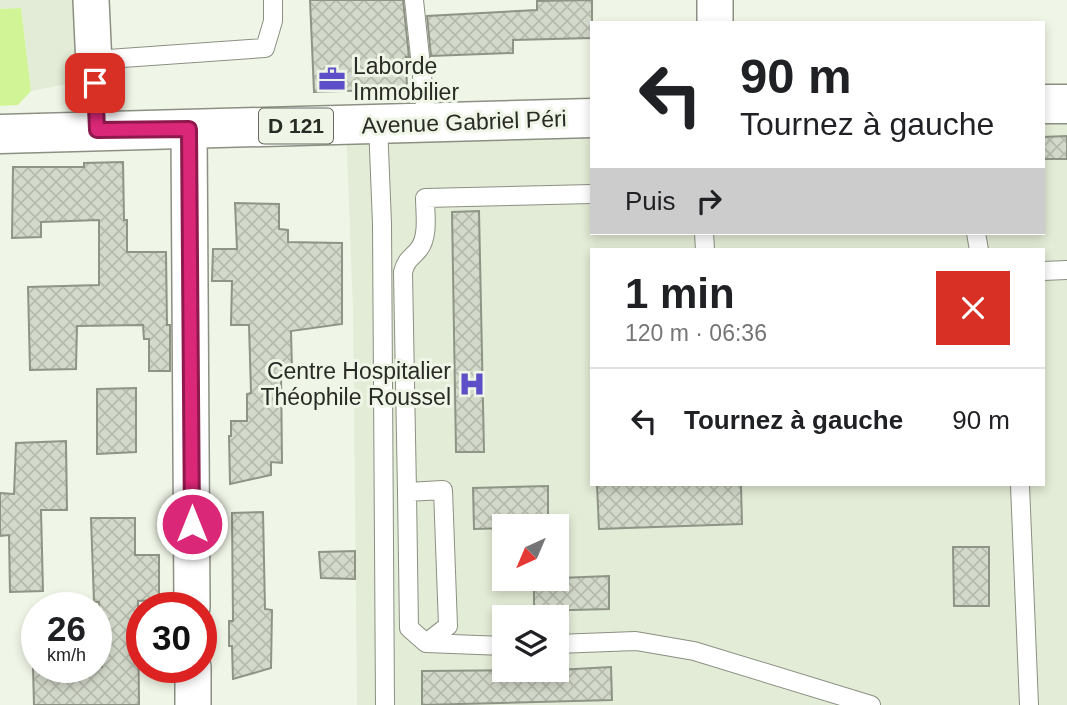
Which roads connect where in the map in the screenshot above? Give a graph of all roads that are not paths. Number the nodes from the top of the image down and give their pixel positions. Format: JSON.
{"nodes":[{"id":1,"x":91,"y":0,"type":"edge"},
{"id":2,"x":273,"y":0,"type":"edge"},
{"id":3,"x":414,"y":0,"type":"edge"},
{"id":4,"x":715,"y":0,"type":"edge"},
{"id":5,"x":715,"y":21,"type":"edge"},
{"id":6,"x":94,"y":60,"type":"junction"},
{"id":7,"x":1045,"y":104,"type":"edge"},
{"id":8,"x":1067,"y":104,"type":"edge"},
{"id":9,"x":590,"y":118,"type":"edge"},
{"id":10,"x":427,"y":123,"type":"junction"},
{"id":11,"x":378,"y":124,"type":"junction"},
{"id":12,"x":189,"y":129,"type":"junction"},
{"id":13,"x":97,"y":130,"type":"junction"},
{"id":14,"x":0,"y":134,"type":"edge"},
{"id":15,"x":590,"y":194,"type":"edge"},
{"id":16,"x":1067,"y":270,"type":"edge"},
{"id":17,"x":1045,"y":271,"type":"edge"},
{"id":18,"x":1020,"y":486,"type":"edge"},
{"id":19,"x":407,"y":492,"type":"junction"},
{"id":20,"x":192,"y":592,"type":"edge"},
{"id":21,"x":426,"y":643,"type":"junction"},
{"id":22,"x":569,"y":644,"type":"edge"},
{"id":23,"x":492,"y":646,"type":"edge"},
{"id":24,"x":193,"y":683,"type":"edge"},
{"id":25,"x":193,"y":705,"type":"edge"},
{"id":26,"x":385,"y":705,"type":"edge"},
{"id":27,"x":871,"y":705,"type":"edge"},
{"id":28,"x":1029,"y":705,"type":"edge"}],
"edges":[{"from":1,"to":6,"type":"street"},
{"from":2,"to":6,"type":"lane"},
{"from":3,"to":10,"type":"lane"},
{"from":4,"to":5,"type":"street"},
{"from":6,"to":13,"type":"street"},
{"from":7,"to":8,"type":"main road"},
{"from":9,"to":10,"type":"main road","name":"Avenue Gabriel Péri","number":"D 121"},
{"from":10,"to":11,"type":"main road","name":"Avenue Gabriel Péri","number":"D 121"},
{"from":11,"to":12,"type":"main road","name":"Avenue Gabriel Péri","number":"D 121"},
{"from":11,"to":26,"type":"lane"},
{"from":12,"to":13,"type":"main road","name":"Avenue Gabriel Péri","number":"D 121"},
{"from":12,"to":20,"type":"street"},
{"from":13,"to":14,"type":"main road","name":"Avenue Gabriel Péri","number":"D 121"},
{"from":15,"to":19,"type":"lane"},
{"from":16,"to":17,"type":"lane"},
{"from":18,"to":28,"type":"lane"},
{"from":19,"to":21,"type":"lane"},
{"from":19,"to":21,"type":"lane"},
{"from":21,"to":23,"type":"lane"},
{"from":22,"to":27,"type":"lane"},
{"from":24,"to":25,"type":"street"}]}
